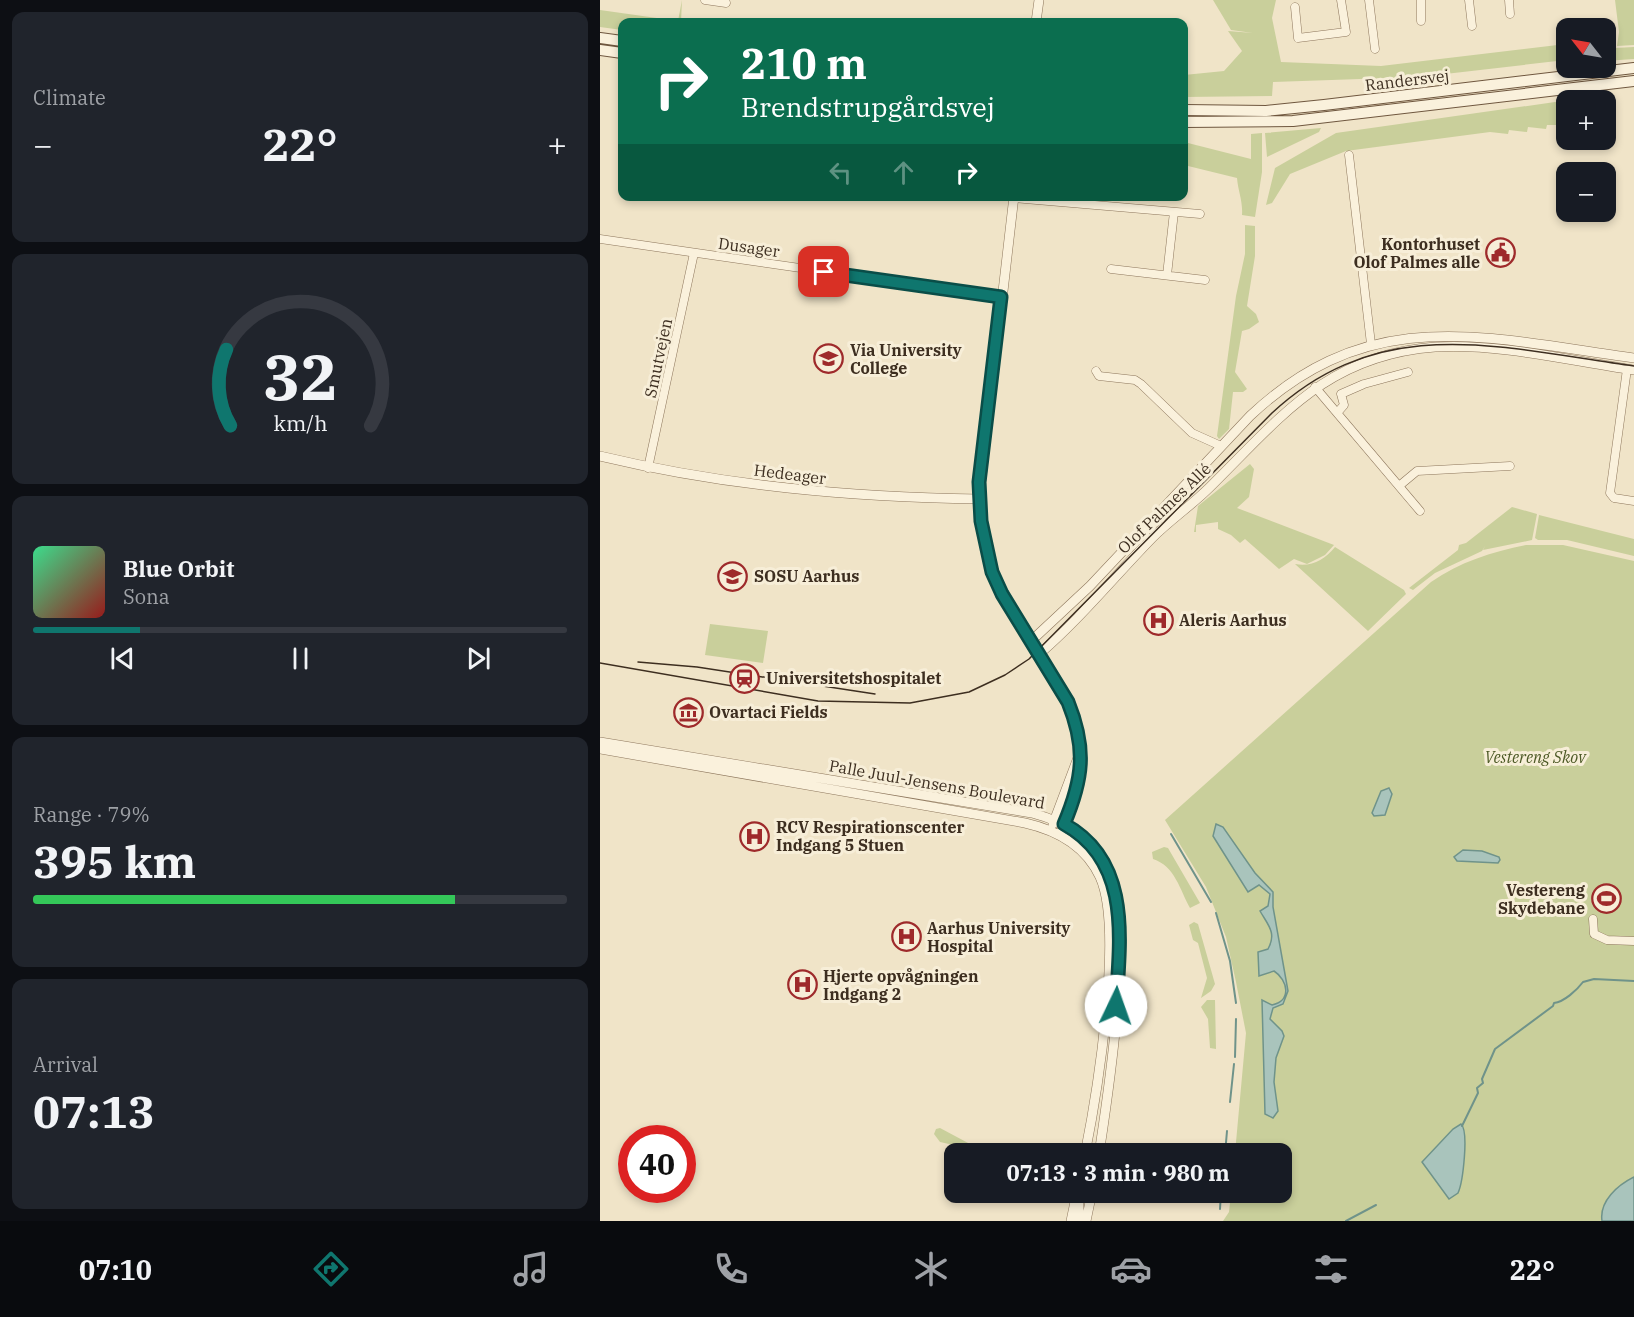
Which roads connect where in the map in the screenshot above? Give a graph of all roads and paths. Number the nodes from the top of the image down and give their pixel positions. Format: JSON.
{"nodes":[{"id":1,"x":705,"y":0,"type":"edge"},
{"id":2,"x":1039,"y":0,"type":"edge"},
{"id":3,"x":1341,"y":0,"type":"edge"},
{"id":4,"x":1369,"y":0,"type":"edge"},
{"id":5,"x":1421,"y":0,"type":"edge"},
{"id":6,"x":1469,"y":0,"type":"edge"},
{"id":7,"x":1509,"y":0,"type":"edge"},
{"id":8,"x":726,"y":3,"type":"dead end"},
{"id":9,"x":1295,"y":7,"type":"dead end"},
{"id":10,"x":1510,"y":14,"type":"dead end"},
{"id":11,"x":1037,"y":18,"type":"edge"},
{"id":12,"x":1421,"y":21,"type":"dead end"},
{"id":13,"x":1473,"y":26,"type":"dead end"},
{"id":14,"x":600,"y":38,"type":"edge"},
{"id":15,"x":618,"y":40,"type":"edge"},
{"id":16,"x":1375,"y":49,"type":"dead end"},
{"id":17,"x":600,"y":50,"type":"edge"},
{"id":18,"x":618,"y":52,"type":"edge"},
{"id":19,"x":1634,"y":69,"type":"edge"},
{"id":20,"x":1634,"y":81,"type":"edge"},
{"id":21,"x":1188,"y":110,"type":"edge"},
{"id":22,"x":1188,"y":122,"type":"edge"},
{"id":23,"x":1349,"y":155,"type":"dead end"},
{"id":24,"x":1013,"y":201,"type":"edge"},
{"id":25,"x":1056,"y":201,"type":"edge"},
{"id":26,"x":1174,"y":212,"type":"junction"},
{"id":27,"x":1200,"y":214,"type":"dead end"},
{"id":28,"x":600,"y":240,"type":"edge"},
{"id":29,"x":693,"y":253,"type":"junction"},
{"id":30,"x":1111,"y":269,"type":"dead end"},
{"id":31,"x":1167,"y":276,"type":"junction"},
{"id":32,"x":1205,"y":280,"type":"dead end"},
{"id":33,"x":1001,"y":297,"type":"junction"},
{"id":34,"x":1371,"y":344,"type":"junction"},
{"id":35,"x":1634,"y":358,"type":"edge"},
{"id":36,"x":1630,"y":369,"type":"edge"},
{"id":37,"x":1096,"y":371,"type":"dead end"},
{"id":38,"x":1408,"y":372,"type":"dead end"},
{"id":39,"x":1315,"y":387,"type":"junction"},
{"id":40,"x":1337,"y":412,"type":"junction"},
{"id":41,"x":1221,"y":446,"type":"junction"},
{"id":42,"x":600,"y":456,"type":"edge"},
{"id":43,"x":1510,"y":466,"type":"dead end"},
{"id":44,"x":648,"y":468,"type":"junction"},
{"id":45,"x":1399,"y":486,"type":"junction"},
{"id":46,"x":979,"y":500,"type":"junction"},
{"id":47,"x":1634,"y":501,"type":"edge"},
{"id":48,"x":1420,"y":511,"type":"dead end"},
{"id":49,"x":1030,"y":642,"type":"junction"},
{"id":50,"x":1038,"y":656,"type":"junction"},
{"id":51,"x":600,"y":742,"type":"edge"},
{"id":52,"x":600,"y":749,"type":"edge"},
{"id":53,"x":1080,"y":750,"type":"junction"},
{"id":54,"x":1057,"y":826,"type":"junction"},
{"id":55,"x":1593,"y":919,"type":"dead end"},
{"id":56,"x":1634,"y":941,"type":"edge"},
{"id":57,"x":1087,"y":1143,"type":"edge"},
{"id":58,"x":1100,"y":1143,"type":"edge"},
{"id":59,"x":1075,"y":1203,"type":"edge"},
{"id":60,"x":1078,"y":1203,"type":"edge"},
{"id":61,"x":1090,"y":1203,"type":"edge"},
{"id":62,"x":1071,"y":1221,"type":"edge"},
{"id":63,"x":1079,"y":1221,"type":"edge"},
{"id":64,"x":1086,"y":1221,"type":"edge"}],
"edges":[{"from":1,"to":8,"type":"street"},
{"from":2,"to":11,"type":"street"},
{"from":3,"to":9,"type":"street"},
{"from":4,"to":16,"type":"street"},
{"from":5,"to":12,"type":"street"},
{"from":6,"to":13,"type":"street"},
{"from":7,"to":10,"type":"street"},
{"from":14,"to":15,"type":"main road"},
{"from":17,"to":18,"type":"main road"},
{"from":19,"to":21,"type":"main road","name":"Randersvej"},
{"from":20,"to":22,"type":"main road","name":"Randersvej"},
{"from":23,"to":34,"type":"street"},
{"from":24,"to":33,"type":"street"},
{"from":25,"to":26,"type":"street"},
{"from":26,"to":27,"type":"street"},
{"from":26,"to":31,"type":"street"},
{"from":28,"to":29,"type":"street","name":"Dusager"},
{"from":29,"to":33,"type":"street","name":"Dusager"},
{"from":29,"to":44,"type":"street","name":"Smutvejen"},
{"from":30,"to":31,"type":"street"},
{"from":31,"to":32,"type":"street"},
{"from":33,"to":46,"type":"street"},
{"from":34,"to":35,"type":"street","name":"Olof Palmes Allé"},
{"from":34,"to":41,"type":"street","name":"Olof Palmes Allé"},
{"from":36,"to":39,"type":"street","name":"Olof Palmes Allé"},
{"from":36,"to":47,"type":"street","name":"Olof Palmes Allé"},
{"from":37,"to":41,"type":"street","name":"Olof Palmes Allé"},
{"from":38,"to":40,"type":"street"},
{"from":39,"to":40,"type":"street"},
{"from":39,"to":50,"type":"street","name":"Olof Palmes Allé"},
{"from":40,"to":45,"type":"street"},
{"from":41,"to":49,"type":"street","name":"Olof Palmes Allé"},
{"from":42,"to":44,"type":"street","name":"Hedeager"},
{"from":43,"to":45,"type":"street"},
{"from":44,"to":46,"type":"street","name":"Hedeager"},
{"from":45,"to":48,"type":"street"},
{"from":46,"to":49,"type":"street"},
{"from":49,"to":50,"type":"street"},
{"from":50,"to":53,"type":"street"},
{"from":51,"to":54,"type":"street","name":"Palle Juul-Jensens Boulevard"},
{"from":52,"to":54,"type":"street","name":"Palle Juul-Jensens Boulevard"},
{"from":53,"to":54,"type":"street"},
{"from":53,"to":54,"type":"street"},
{"from":54,"to":57,"type":"street","name":"Palle Juul-Jensens Boulevard"},
{"from":54,"to":58,"type":"street","name":"Palle Juul-Jensens Boulevard"},
{"from":55,"to":56,"type":"street"},
{"from":59,"to":62,"type":"street"},
{"from":60,"to":63,"type":"street"},
{"from":61,"to":64,"type":"street"}]}
